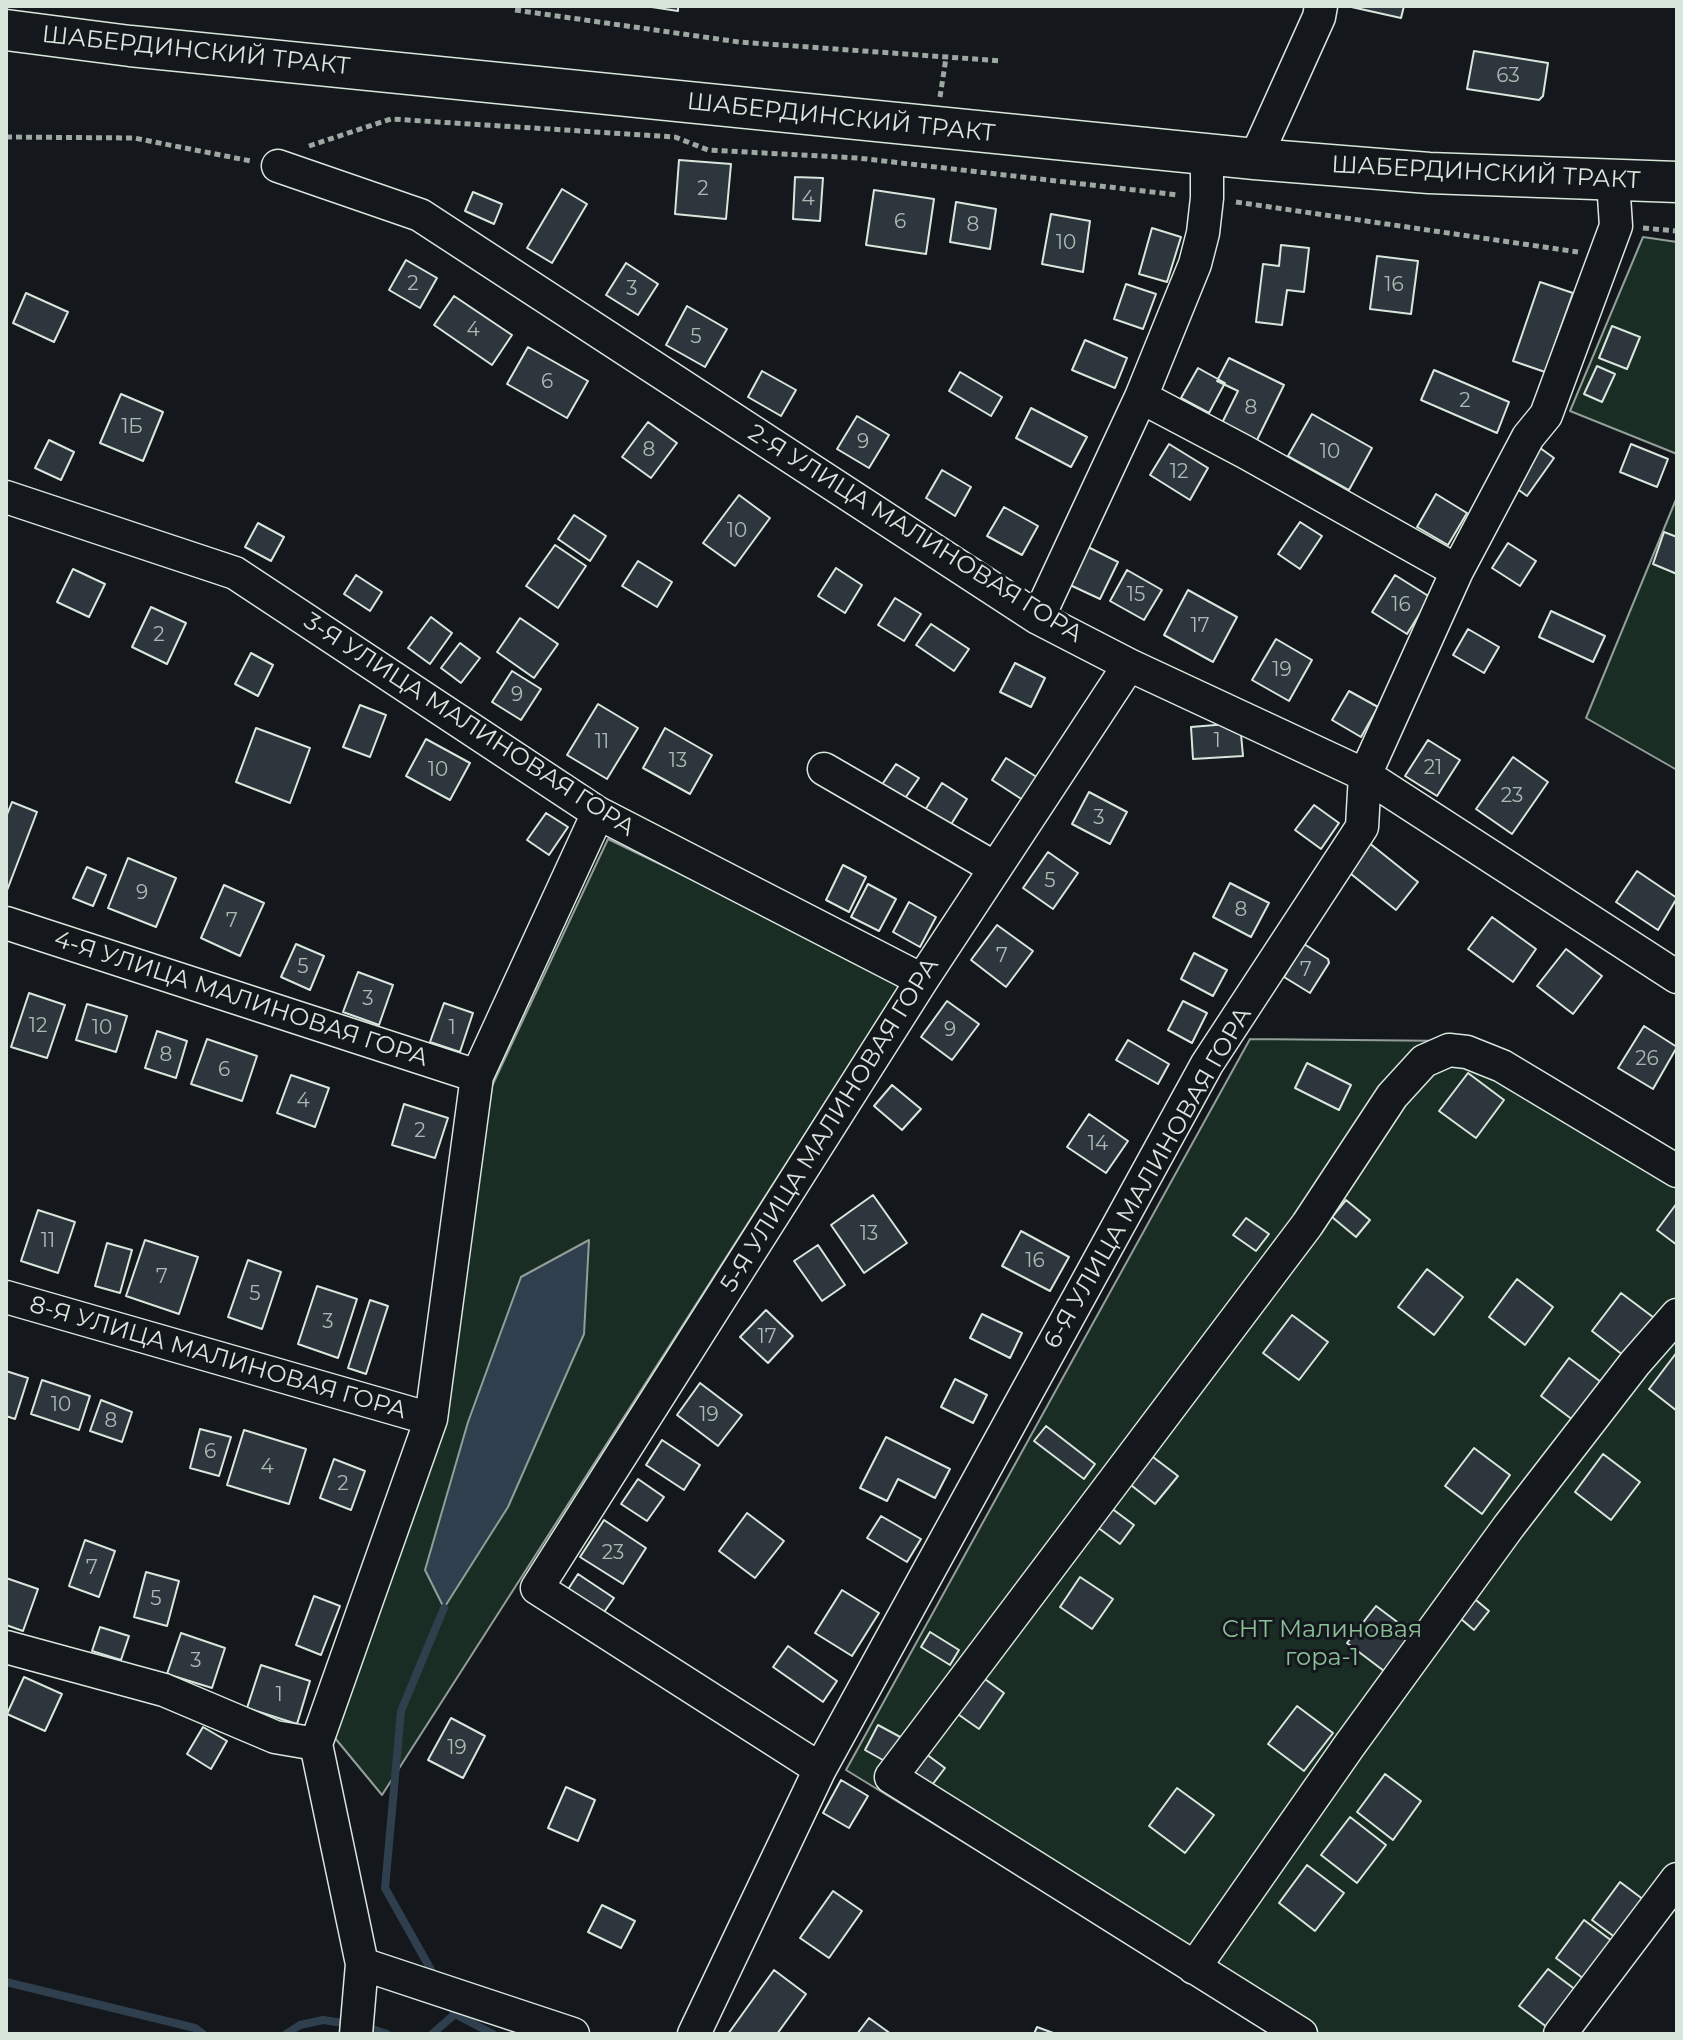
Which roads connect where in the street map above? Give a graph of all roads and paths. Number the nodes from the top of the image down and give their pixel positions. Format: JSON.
{"nodes":[{"id":1,"x":1321,"y":6,"type":"edge"},
{"id":2,"x":515,"y":10,"type":"dead end"},
{"id":3,"x":17,"y":23,"type":"edge"},
{"id":4,"x":1002,"y":61,"type":"dead end"},
{"id":5,"x":6,"y":137,"type":"edge"},
{"id":6,"x":1207,"y":154,"type":"junction"},
{"id":7,"x":1255,"y":159,"type":"junction"},
{"id":8,"x":278,"y":166,"type":"junction"},
{"id":9,"x":1613,"y":181,"type":"junction"},
{"id":10,"x":1677,"y":182,"type":"edge"},
{"id":11,"x":1207,"y":198,"type":"junction"},
{"id":12,"x":1616,"y":226,"type":"junction"},
{"id":13,"x":1141,"y":397,"type":"junction"},
{"id":14,"x":6,"y":497,"type":"edge"},
{"id":15,"x":1457,"y":571,"type":"junction"},
{"id":16,"x":1038,"y":618,"type":"junction"},
{"id":17,"x":1129,"y":665,"type":"junction"},
{"id":18,"x":824,"y":769,"type":"dead end"},
{"id":19,"x":1365,"y":775,"type":"junction"},
{"id":20,"x":598,"y":813,"type":"junction"},
{"id":21,"x":995,"y":868,"type":"junction"},
{"id":22,"x":6,"y":923,"type":"edge"},
{"id":23,"x":1677,"y":977,"type":"edge"},
{"id":24,"x":922,"y":980,"type":"junction"},
{"id":25,"x":477,"y":1076,"type":"junction"},
{"id":26,"x":1677,"y":1171,"type":"edge"},
{"id":27,"x":6,"y":1297,"type":"edge"},
{"id":28,"x":1677,"y":1315,"type":"edge"},
{"id":29,"x":431,"y":1419,"type":"junction"},
{"id":30,"x":6,"y":1647,"type":"edge"},
{"id":31,"x":316,"y":1744,"type":"junction"},
{"id":32,"x":820,"y":1769,"type":"junction"},
{"id":33,"x":1677,"y":1879,"type":"edge"},
{"id":34,"x":362,"y":1964,"type":"junction"},
{"id":35,"x":1194,"y":1968,"type":"junction"},
{"id":36,"x":356,"y":2034,"type":"edge"},
{"id":37,"x":573,"y":2034,"type":"edge"},
{"id":38,"x":694,"y":2034,"type":"edge"},
{"id":39,"x":1301,"y":2034,"type":"edge"},
{"id":40,"x":1560,"y":2034,"type":"edge"}],
"edges":[{"from":1,"to":7,"type":"street"},
{"from":2,"to":4,"type":"path"},
{"from":3,"to":6,"type":"main road","name":"ШАБЕРДИНСКИЙ ТРАКТ"},
{"from":5,"to":8,"type":"path"},
{"from":6,"to":7,"type":"main road","name":"ШАБЕРДИНСКИЙ ТРАКТ"},
{"from":6,"to":11,"type":"street"},
{"from":7,"to":9,"type":"main road","name":"ШАБЕРДИНСКИЙ ТРАКТ"},
{"from":8,"to":11,"type":"path"},
{"from":8,"to":16,"type":"street","name":"2-Я УЛИЦА МАЛИНОВАЯ ГОРА"},
{"from":9,"to":10,"type":"main road","name":"ШАБЕРДИНСКИЙ ТРАКТ"},
{"from":9,"to":12,"type":"street","name":"6-Я УЛИЦА МАЛИНОВАЯ ГОРА"},
{"from":11,"to":12,"type":"path"},
{"from":11,"to":13,"type":"street"},
{"from":12,"to":15,"type":"street","name":"6-Я УЛИЦА МАЛИНОВАЯ ГОРА"},
{"from":13,"to":15,"type":"street"},
{"from":13,"to":16,"type":"street"},
{"from":14,"to":20,"type":"street","name":"3-Я УЛИЦА МАЛИНОВАЯ ГОРА"},
{"from":15,"to":19,"type":"street","name":"6-Я УЛИЦА МАЛИНОВАЯ ГОРА"},
{"from":16,"to":17,"type":"street","name":"2-Я УЛИЦА МАЛИНОВАЯ ГОРА"},
{"from":17,"to":19,"type":"street","name":"2-Я УЛИЦА МАЛИНОВАЯ ГОРА"},
{"from":17,"to":21,"type":"street","name":"5-Я УЛИЦА МАЛИНОВАЯ ГОРА"},
{"from":18,"to":21,"type":"street"},
{"from":19,"to":23,"type":"street","name":"2-Я УЛИЦА МАЛИНОВАЯ ГОРА"},
{"from":19,"to":32,"type":"street","name":"6-Я УЛИЦА МАЛИНОВАЯ ГОРА"},
{"from":20,"to":24,"type":"street","name":"3-Я УЛИЦА МАЛИНОВАЯ ГОРА"},
{"from":20,"to":25,"type":"street"},
{"from":21,"to":24,"type":"street","name":"5-Я УЛИЦА МАЛИНОВАЯ ГОРА"},
{"from":22,"to":25,"type":"street","name":"4-Я УЛИЦА МАЛИНОВАЯ ГОРА"},
{"from":24,"to":32,"type":"street","name":"5-Я УЛИЦА МАЛИНОВАЯ ГОРА"},
{"from":25,"to":29,"type":"street"},
{"from":26,"to":35,"type":"street"},
{"from":27,"to":29,"type":"street","name":"8-Я УЛИЦА МАЛИНОВАЯ ГОРА"},
{"from":28,"to":35,"type":"street"},
{"from":29,"to":31,"type":"street"},
{"from":30,"to":31,"type":"street"},
{"from":31,"to":34,"type":"street"},
{"from":32,"to":38,"type":"street","name":"6-Я УЛИЦА МАЛИНОВАЯ ГОРА"},
{"from":33,"to":40,"type":"street"},
{"from":34,"to":36,"type":"street"},
{"from":34,"to":37,"type":"street"},
{"from":35,"to":39,"type":"street"}]}
